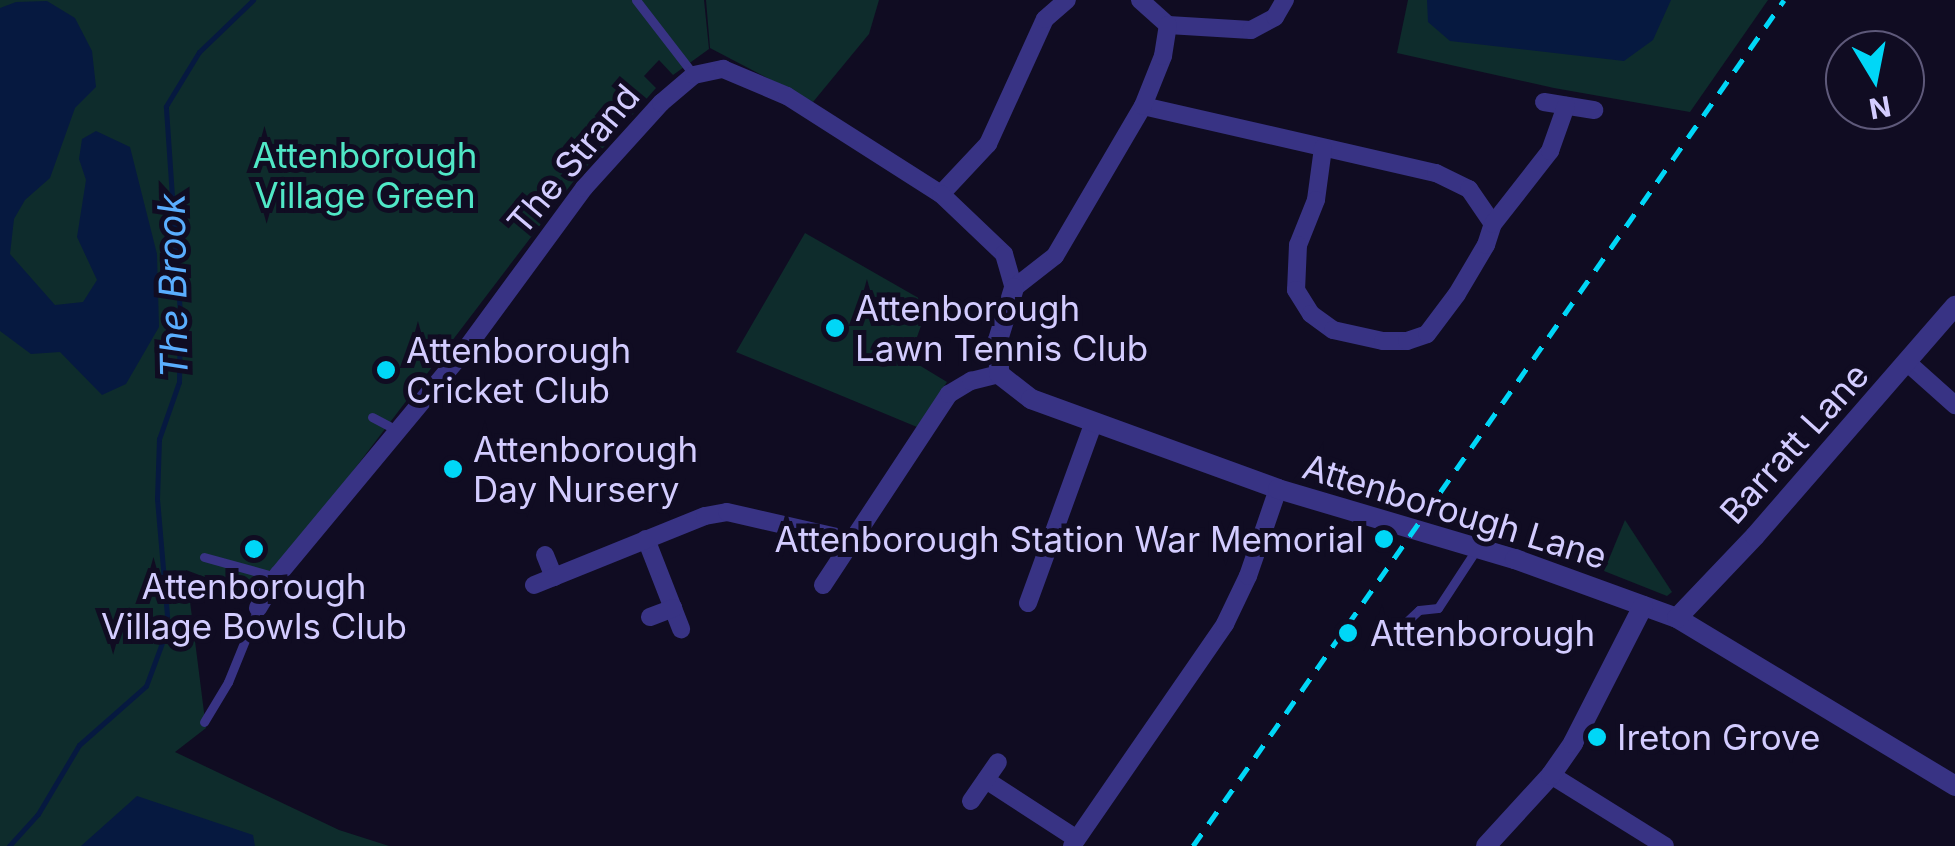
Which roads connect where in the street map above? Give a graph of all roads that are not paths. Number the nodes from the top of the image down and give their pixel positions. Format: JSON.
{"nodes":[{"id":1,"x":636,"y":0,"type":"edge"},
{"id":2,"x":1067,"y":0,"type":"edge"},
{"id":3,"x":1140,"y":0,"type":"edge"},
{"id":4,"x":1285,"y":0,"type":"edge"},
{"id":5,"x":1168,"y":25,"type":"junction"},
{"id":6,"x":694,"y":75,"type":"junction"},
{"id":7,"x":1544,"y":102,"type":"dead end"},
{"id":8,"x":1142,"y":106,"type":"junction"},
{"id":9,"x":1566,"y":106,"type":"junction"},
{"id":10,"x":1594,"y":110,"type":"dead end"},
{"id":11,"x":1322,"y":148,"type":"junction"},
{"id":12,"x":941,"y":194,"type":"junction"},
{"id":13,"x":1493,"y":224,"type":"junction"},
{"id":14,"x":1014,"y":288,"type":"junction"},
{"id":15,"x":1955,"y":306,"type":"edge"},
{"id":16,"x":1909,"y":364,"type":"junction"},
{"id":17,"x":999,"y":374,"type":"junction"},
{"id":18,"x":1955,"y":405,"type":"edge"},
{"id":19,"x":372,"y":417,"type":"dead end"},
{"id":20,"x":1093,"y":424,"type":"junction"},
{"id":21,"x":398,"y":430,"type":"junction"},
{"id":22,"x":1278,"y":489,"type":"junction"},
{"id":23,"x":646,"y":539,"type":"junction"},
{"id":24,"x":850,"y":540,"type":"junction"},
{"id":25,"x":1478,"y":548,"type":"junction"},
{"id":26,"x":545,"y":555,"type":"dead end"},
{"id":27,"x":204,"y":556,"type":"dead end"},
{"id":28,"x":554,"y":577,"type":"junction"},
{"id":29,"x":276,"y":578,"type":"junction"},
{"id":30,"x":534,"y":585,"type":"dead end"},
{"id":31,"x":824,"y":585,"type":"dead end"},
{"id":32,"x":1026,"y":593,"type":"dead end"},
{"id":33,"x":1644,"y":606,"type":"junction"},
{"id":34,"x":258,"y":608,"type":"joint"},
{"id":35,"x":673,"y":608,"type":"junction"},
{"id":36,"x":650,"y":617,"type":"dead end"},
{"id":37,"x":1677,"y":618,"type":"junction"},
{"id":38,"x":681,"y":628,"type":"dead end"},
{"id":39,"x":1389,"y":638,"type":"dead end"},
{"id":40,"x":204,"y":722,"type":"dead end"},
{"id":41,"x":998,"y":762,"type":"dead end"},
{"id":42,"x":1551,"y":775,"type":"junction"},
{"id":43,"x":986,"y":780,"type":"junction"},
{"id":44,"x":1955,"y":786,"type":"edge"},
{"id":45,"x":971,"y":801,"type":"dead end"},
{"id":46,"x":1074,"y":842,"type":"edge"},
{"id":47,"x":1486,"y":846,"type":"edge"},
{"id":48,"x":1665,"y":846,"type":"edge"}],
"edges":[{"from":1,"to":6,"type":"lane"},
{"from":2,"to":12,"type":"street"},
{"from":3,"to":5,"type":"street"},
{"from":4,"to":5,"type":"street"},
{"from":5,"to":8,"type":"street"},
{"from":6,"to":12,"type":"street"},
{"from":6,"to":21,"type":"street","name":"The Strand"},
{"from":7,"to":9,"type":"street"},
{"from":8,"to":11,"type":"street"},
{"from":8,"to":14,"type":"street"},
{"from":9,"to":10,"type":"street"},
{"from":9,"to":13,"type":"street"},
{"from":11,"to":13,"type":"street"},
{"from":11,"to":13,"type":"street"},
{"from":12,"to":14,"type":"street"},
{"from":14,"to":17,"type":"street"},
{"from":15,"to":16,"type":"street","name":"Barratt Lane"},
{"from":16,"to":18,"type":"street"},
{"from":16,"to":37,"type":"street","name":"Barratt Lane"},
{"from":17,"to":20,"type":"street","name":"Attenborough Lane"},
{"from":17,"to":24,"type":"street"},
{"from":19,"to":21,"type":"lane"},
{"from":20,"to":22,"type":"street","name":"Attenborough Lane"},
{"from":20,"to":32,"type":"street"},
{"from":21,"to":29,"type":"street","name":"The Strand"},
{"from":22,"to":25,"type":"street","name":"Attenborough Lane"},
{"from":22,"to":46,"type":"street"},
{"from":23,"to":24,"type":"street"},
{"from":23,"to":28,"type":"street"},
{"from":23,"to":35,"type":"street"},
{"from":24,"to":31,"type":"street"},
{"from":25,"to":33,"type":"street","name":"Attenborough Lane"},
{"from":25,"to":39,"type":"lane"},
{"from":26,"to":28,"type":"street"},
{"from":27,"to":29,"type":"lane"},
{"from":28,"to":30,"type":"street"},
{"from":29,"to":34,"type":"street","name":"The Strand"},
{"from":33,"to":37,"type":"street","name":"Attenborough Lane"},
{"from":33,"to":42,"type":"street"},
{"from":34,"to":40,"type":"lane"},
{"from":35,"to":36,"type":"street"},
{"from":35,"to":38,"type":"street"},
{"from":37,"to":44,"type":"street","name":"Attenborough Lane"},
{"from":41,"to":43,"type":"street"},
{"from":42,"to":47,"type":"street"},
{"from":42,"to":48,"type":"street"},
{"from":43,"to":45,"type":"street"},
{"from":43,"to":46,"type":"street"}]}
